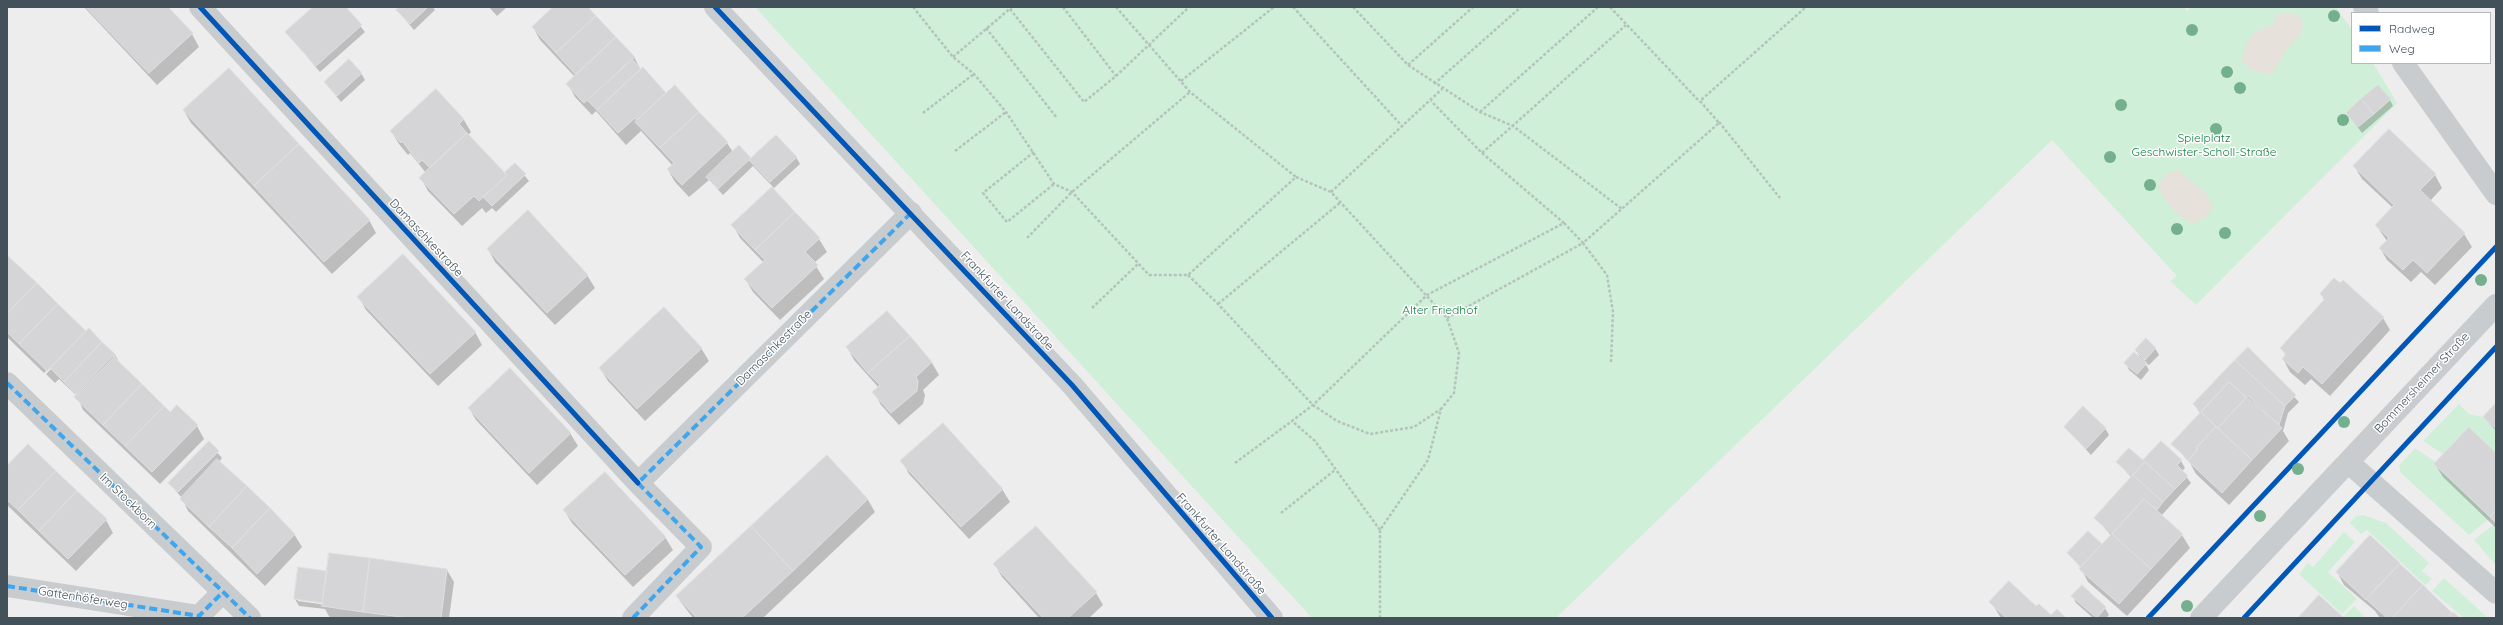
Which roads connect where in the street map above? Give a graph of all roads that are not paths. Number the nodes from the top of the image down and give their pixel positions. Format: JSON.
{"nodes":[{"id":1,"x":200,"y":7,"type":"edge"},
{"id":2,"x":715,"y":7,"type":"edge"},
{"id":3,"x":2404,"y":64,"type":"edge"},
{"id":4,"x":2496,"y":194,"type":"edge"},
{"id":5,"x":911,"y":213,"type":"junction"},
{"id":6,"x":2496,"y":305,"type":"edge"},
{"id":7,"x":7,"y":383,"type":"edge"},
{"id":8,"x":2348,"y":462,"type":"junction"},
{"id":9,"x":638,"y":483,"type":"junction"},
{"id":10,"x":7,"y":586,"type":"edge"},
{"id":11,"x":222,"y":593,"type":"junction"},
{"id":12,"x":2496,"y":593,"type":"edge"},
{"id":13,"x":250,"y":618,"type":"edge"},
{"id":14,"x":633,"y":618,"type":"edge"},
{"id":15,"x":1272,"y":618,"type":"edge"},
{"id":16,"x":2202,"y":618,"type":"edge"}],
"edges":[{"from":1,"to":9,"type":"street","name":"Damaschkestraße"},
{"from":2,"to":5,"type":"main road","name":"Frankfurter Landstraße"},
{"from":3,"to":4,"type":"street"},
{"from":5,"to":9,"type":"street","name":"Damaschkestraße"},
{"from":5,"to":15,"type":"main road","name":"Frankfurter Landstraße"},
{"from":6,"to":8,"type":"street","name":"Bommersheimer Straße"},
{"from":7,"to":11,"type":"street","name":"Im Stockborn"},
{"from":8,"to":12,"type":"street"},
{"from":8,"to":16,"type":"street","name":"Bommersheimer Straße"},
{"from":9,"to":14,"type":"street","name":"Damaschkestraße"},
{"from":10,"to":11,"type":"street","name":"Gattenhöferweg"},
{"from":11,"to":13,"type":"street","name":"Im Stockborn"}]}
